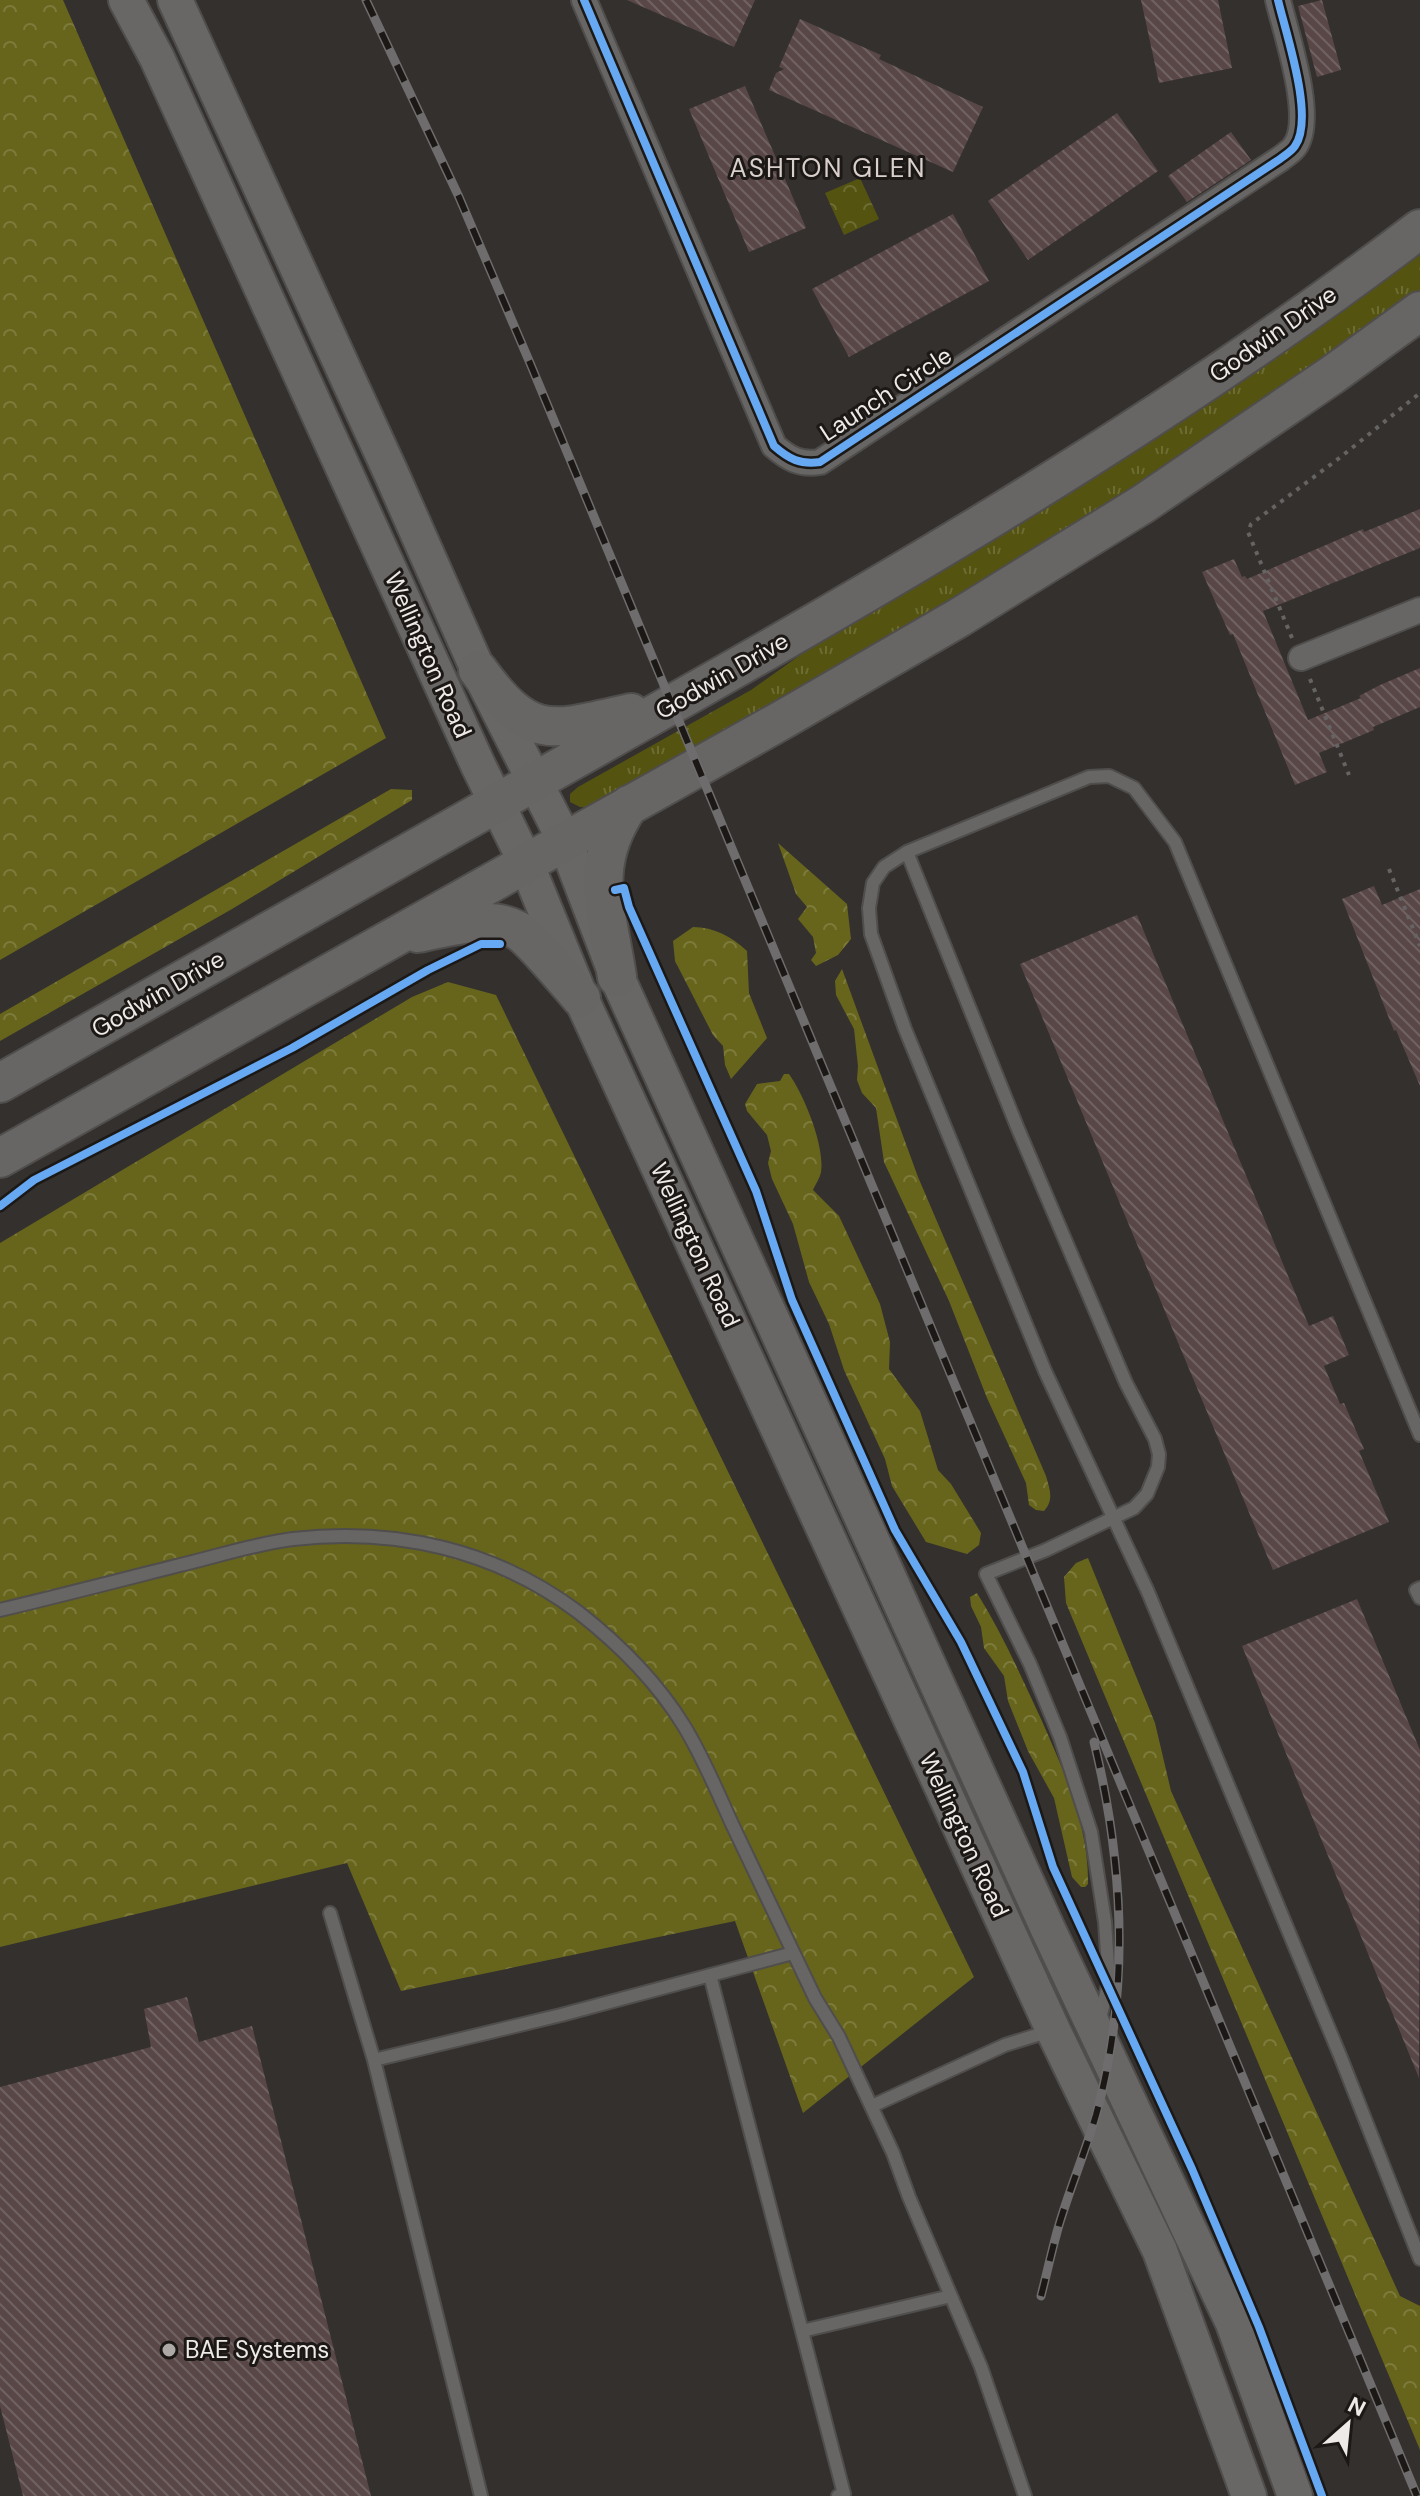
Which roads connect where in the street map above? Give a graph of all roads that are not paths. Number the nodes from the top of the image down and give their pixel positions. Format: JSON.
{"nodes":[{"id":1,"x":126,"y":0,"type":"edge"},
{"id":2,"x":175,"y":0,"type":"edge"},
{"id":3,"x":584,"y":0,"type":"edge"},
{"id":4,"x":1278,"y":0,"type":"edge"},
{"id":5,"x":1420,"y":229,"type":"edge"},
{"id":6,"x":1420,"y":311,"type":"edge"},
{"id":7,"x":1420,"y":610,"type":"edge"},
{"id":8,"x":1301,"y":658,"type":"dead end"},
{"id":9,"x":478,"y":670,"type":"junction"},
{"id":10,"x":673,"y":704,"type":"junction"},
{"id":11,"x":535,"y":781,"type":"junction"},
{"id":12,"x":497,"y":803,"type":"junction"},
{"id":13,"x":629,"y":805,"type":"junction"},
{"id":14,"x":565,"y":841,"type":"junction"},
{"id":15,"x":907,"y":852,"type":"junction"},
{"id":16,"x":526,"y":863,"type":"junction"},
{"id":17,"x":392,"y":938,"type":"junction"},
{"id":18,"x":617,"y":977,"type":"junction"},
{"id":19,"x":581,"y":998,"type":"junction"},
{"id":20,"x":0,"y":1083,"type":"edge"},
{"id":21,"x":0,"y":1158,"type":"edge"},
{"id":22,"x":1420,"y":1435,"type":"edge"},
{"id":23,"x":1114,"y":1518,"type":"junction"},
{"id":24,"x":1420,"y":1588,"type":"edge"},
{"id":25,"x":1420,"y":1598,"type":"edge"},
{"id":26,"x":0,"y":1610,"type":"edge"},
{"id":27,"x":330,"y":1913,"type":"dead end"},
{"id":28,"x":793,"y":1953,"type":"junction"},
{"id":29,"x":710,"y":1975,"type":"junction"},
{"id":30,"x":1053,"y":2030,"type":"junction"},
{"id":31,"x":1097,"y":2034,"type":"junction"},
{"id":32,"x":374,"y":2060,"type":"junction"},
{"id":33,"x":872,"y":2106,"type":"junction"},
{"id":34,"x":1420,"y":2259,"type":"edge"},
{"id":35,"x":951,"y":2296,"type":"junction"},
{"id":36,"x":802,"y":2331,"type":"junction"},
{"id":37,"x":481,"y":2496,"type":"edge"},
{"id":38,"x":838,"y":2496,"type":"edge"},
{"id":39,"x":1025,"y":2496,"type":"edge"},
{"id":40,"x":1249,"y":2496,"type":"edge"},
{"id":41,"x":1295,"y":2496,"type":"edge"}],
"edges":[{"from":1,"to":12,"type":"main road","name":"Wellington Road"},
{"from":2,"to":9,"type":"main road","name":"Wellington Road"},
{"from":3,"to":4,"type":"street","name":"Launch Circle"},
{"from":5,"to":10,"type":"main road","name":"Godwin Drive"},
{"from":6,"to":13,"type":"main road"},
{"from":7,"to":8,"type":"street"},
{"from":9,"to":10,"type":"main road"},
{"from":9,"to":11,"type":"main road","name":"Wellington Road"},
{"from":10,"to":11,"type":"main road","name":"Godwin Drive"},
{"from":11,"to":12,"type":"main road","name":"Godwin Drive"},
{"from":11,"to":14,"type":"main road","name":"Wellington Road"},
{"from":12,"to":16,"type":"main road","name":"Wellington Road"},
{"from":12,"to":20,"type":"main road","name":"Godwin Drive"},
{"from":13,"to":14,"type":"main road"},
{"from":13,"to":18,"type":"main road"},
{"from":14,"to":16,"type":"main road"},
{"from":14,"to":18,"type":"main road","name":"Wellington Road"},
{"from":15,"to":22,"type":"lane"},
{"from":15,"to":23,"type":"lane"},
{"from":15,"to":23,"type":"lane"},
{"from":16,"to":17,"type":"main road"},
{"from":16,"to":19,"type":"main road","name":"Wellington Road"},
{"from":17,"to":19,"type":"main road"},
{"from":17,"to":21,"type":"main road"},
{"from":18,"to":31,"type":"main road","name":"Wellington Road"},
{"from":19,"to":30,"type":"main road","name":"Wellington Road"},
{"from":23,"to":31,"type":"lane"},
{"from":23,"to":34,"type":"lane"},
{"from":24,"to":25,"type":"lane"},
{"from":26,"to":28,"type":"lane"},
{"from":27,"to":32,"type":"lane"},
{"from":28,"to":29,"type":"lane"},
{"from":28,"to":33,"type":"lane"},
{"from":29,"to":32,"type":"lane"},
{"from":29,"to":36,"type":"lane"},
{"from":30,"to":33,"type":"lane"},
{"from":30,"to":40,"type":"main road","name":"Wellington Road"},
{"from":31,"to":41,"type":"main road","name":"Wellington Road"},
{"from":32,"to":37,"type":"lane"},
{"from":33,"to":35,"type":"lane"},
{"from":35,"to":36,"type":"lane"},
{"from":35,"to":39,"type":"lane"},
{"from":36,"to":38,"type":"lane"}]}
